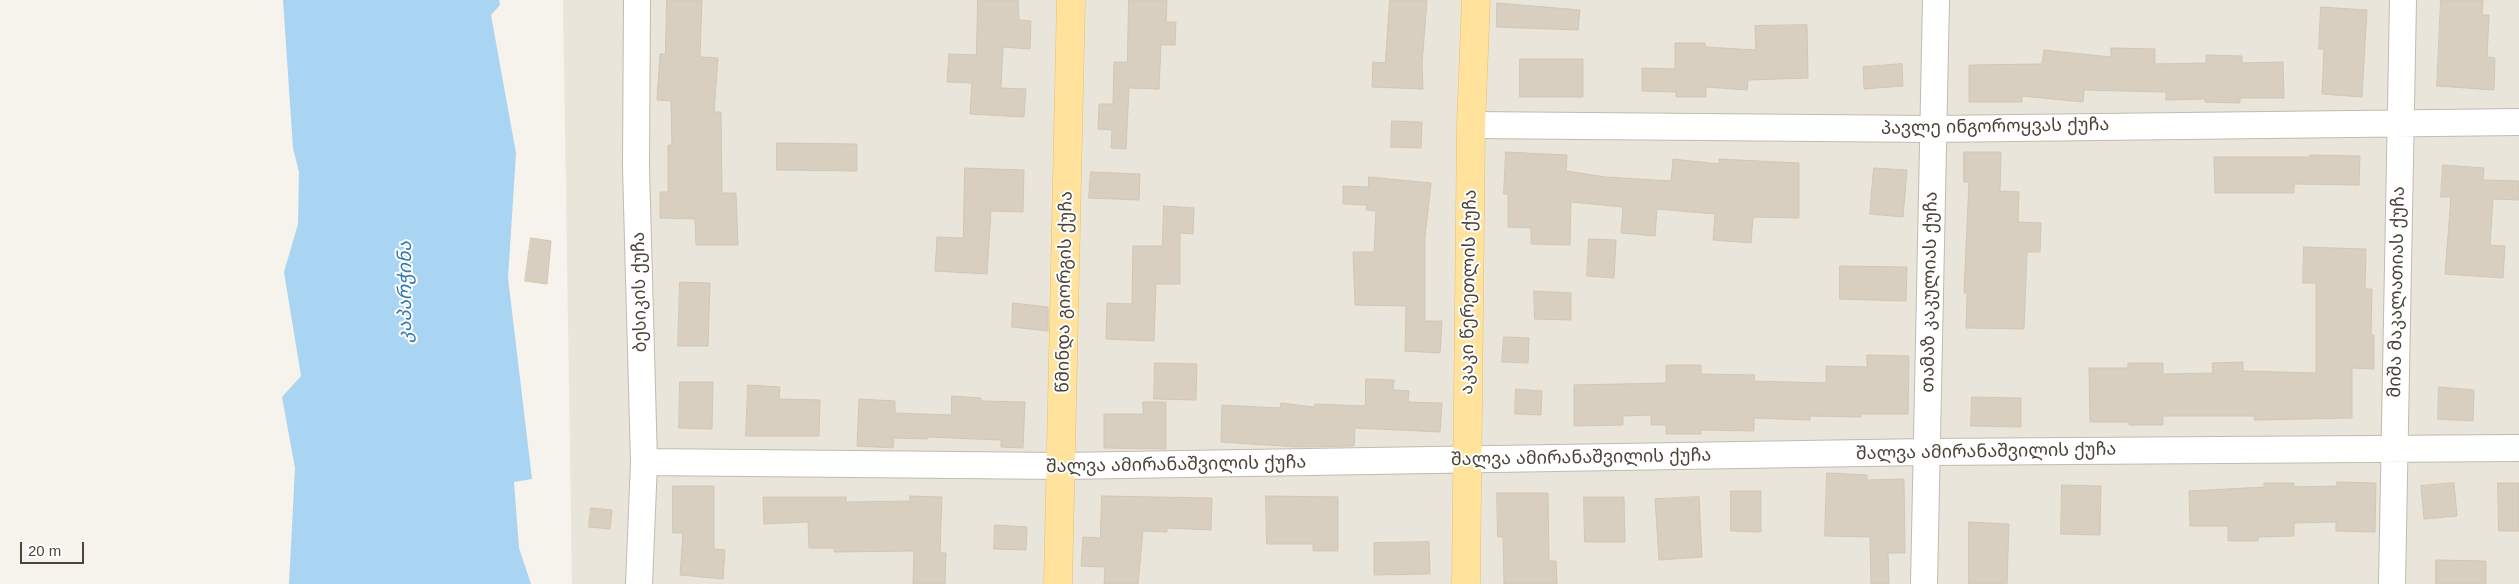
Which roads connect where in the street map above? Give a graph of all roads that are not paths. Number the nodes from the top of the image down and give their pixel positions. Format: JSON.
{"nodes":[{"id":1,"x":638,"y":0,"type":"edge"},
{"id":2,"x":1071,"y":0,"type":"edge"},
{"id":3,"x":1476,"y":0,"type":"edge"},
{"id":4,"x":1936,"y":0,"type":"edge"},
{"id":5,"x":2403,"y":0,"type":"edge"},
{"id":6,"x":2400,"y":122,"type":"junction"},
{"id":7,"x":2519,"y":122,"type":"edge"},
{"id":8,"x":1471,"y":125,"type":"junction"},
{"id":9,"x":1932,"y":129,"type":"junction"},
{"id":10,"x":2519,"y":448,"type":"edge"},
{"id":11,"x":2395,"y":449,"type":"junction"},
{"id":12,"x":1927,"y":452,"type":"junction"},
{"id":13,"x":1467,"y":461,"type":"junction"},
{"id":14,"x":644,"y":462,"type":"junction"},
{"id":15,"x":1061,"y":466,"type":"junction"},
{"id":16,"x":639,"y":584,"type":"edge"},
{"id":17,"x":1058,"y":584,"type":"edge"},
{"id":18,"x":1466,"y":584,"type":"edge"},
{"id":19,"x":1924,"y":584,"type":"edge"},
{"id":20,"x":2392,"y":584,"type":"edge"}],
"edges":[{"from":1,"to":14,"type":"street","name":"ბესიკის ქუჩა"},
{"from":2,"to":15,"type":"main road","name":"წმინდა გიორგის ქუჩა"},
{"from":3,"to":8,"type":"main road","name":"აკაკი წერეთლის ქუჩა"},
{"from":4,"to":9,"type":"street","name":"თამაზ კაკულიას ქუჩა"},
{"from":5,"to":6,"type":"street","name":"მიშა მაკალათიას ქუჩა"},
{"from":6,"to":7,"type":"street","name":"პავლე ინგოროყვას ქუჩა"},
{"from":6,"to":9,"type":"street","name":"პავლე ინგოროყვას ქუჩა"},
{"from":6,"to":11,"type":"street","name":"მიშა მაკალათიას ქუჩა"},
{"from":8,"to":9,"type":"street","name":"პავლე ინგოროყვას ქუჩა"},
{"from":8,"to":13,"type":"main road","name":"აკაკი წერეთლის ქუჩა"},
{"from":9,"to":12,"type":"street","name":"თამაზ კაკულიას ქუჩა"},
{"from":10,"to":11,"type":"street","name":"შალვა ამირანაშვილის ქუჩა"},
{"from":11,"to":12,"type":"street","name":"შალვა ამირანაშვილის ქუჩა"},
{"from":11,"to":20,"type":"street","name":"მიშა მაკალათიას ქუჩა"},
{"from":12,"to":13,"type":"street","name":"შალვა ამირანაშვილის ქუჩა"},
{"from":12,"to":19,"type":"street","name":"თამაზ კაკულიას ქუჩა"},
{"from":13,"to":15,"type":"street","name":"შალვა ამირანაშვილის ქუჩა"},
{"from":13,"to":18,"type":"main road","name":"აკაკი წერეთლის ქუჩა"},
{"from":14,"to":15,"type":"street","name":"შალვა ამირანაშვილის ქუჩა"},
{"from":14,"to":16,"type":"street","name":"ბესიკის ქუჩა"},
{"from":15,"to":17,"type":"main road","name":"წმინდა გიორგის ქუჩა"}]}
